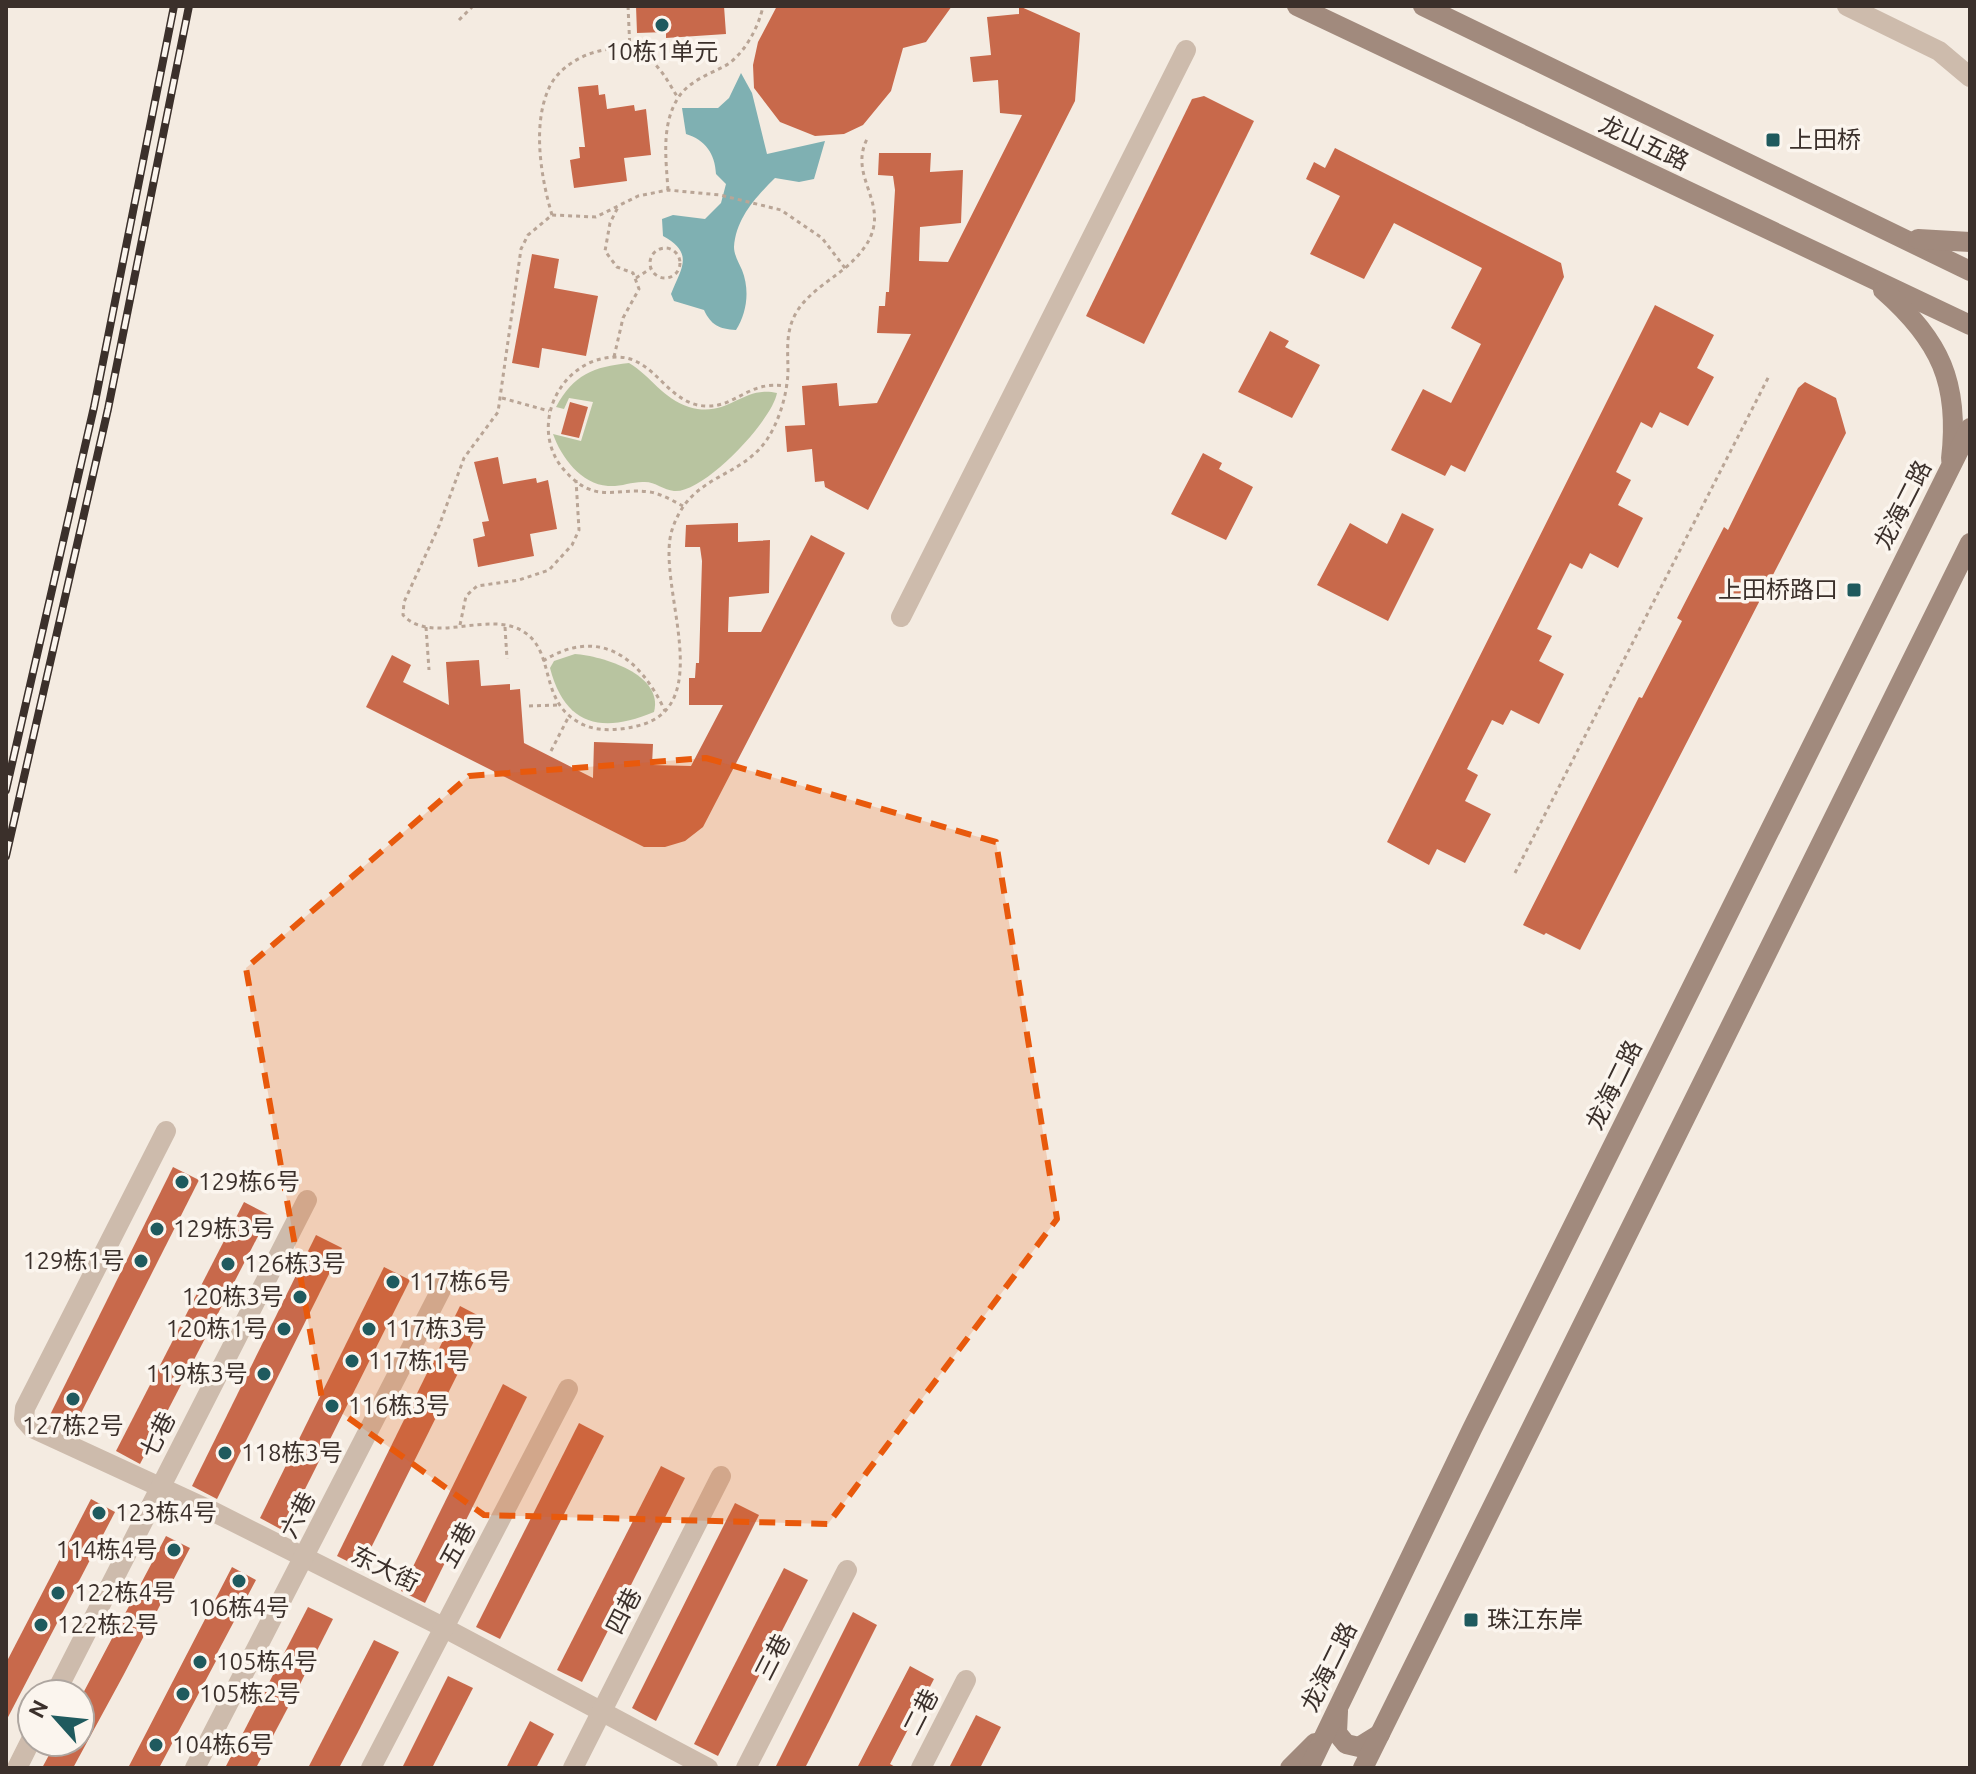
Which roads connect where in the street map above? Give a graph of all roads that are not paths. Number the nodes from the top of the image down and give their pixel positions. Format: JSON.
{"nodes":[{"id":1,"x":1297,"y":6,"type":"edge"},
{"id":2,"x":1423,"y":6,"type":"edge"},
{"id":3,"x":1847,"y":6,"type":"edge"},
{"id":4,"x":1186,"y":50,"type":"dead end"},
{"id":5,"x":1970,"y":77,"type":"edge"},
{"id":6,"x":1879,"y":226,"type":"junction"},
{"id":7,"x":1970,"y":242,"type":"edge"},
{"id":8,"x":1856,"y":269,"type":"junction"},
{"id":9,"x":1970,"y":271,"type":"edge"},
{"id":10,"x":1970,"y":325,"type":"edge"},
{"id":11,"x":1970,"y":428,"type":"edge"},
{"id":12,"x":1959,"y":474,"type":"edge"},
{"id":13,"x":1970,"y":543,"type":"edge"},
{"id":14,"x":901,"y":617,"type":"dead end"},
{"id":15,"x":166,"y":1131,"type":"dead end"},
{"id":16,"x":307,"y":1200,"type":"dead end"},
{"id":17,"x":444,"y":1284,"type":"dead end"},
{"id":18,"x":568,"y":1389,"type":"dead end"},
{"id":19,"x":721,"y":1476,"type":"dead end"},
{"id":20,"x":160,"y":1488,"type":"junction"},
{"id":21,"x":305,"y":1559,"type":"junction"},
{"id":22,"x":847,"y":1570,"type":"dead end"},
{"id":23,"x":444,"y":1628,"type":"junction"},
{"id":24,"x":63,"y":1678,"type":"edge"},
{"id":25,"x":966,"y":1680,"type":"dead end"},
{"id":26,"x":1339,"y":1706,"type":"junction"},
{"id":27,"x":602,"y":1712,"type":"junction"},
{"id":28,"x":1380,"y":1734,"type":"junction"},
{"id":29,"x":195,"y":1768,"type":"edge"},
{"id":30,"x":371,"y":1768,"type":"edge"},
{"id":31,"x":573,"y":1768,"type":"edge"},
{"id":32,"x":708,"y":1768,"type":"edge"},
{"id":33,"x":746,"y":1768,"type":"edge"},
{"id":34,"x":921,"y":1768,"type":"edge"},
{"id":35,"x":1290,"y":1768,"type":"edge"},
{"id":36,"x":1309,"y":1768,"type":"edge"},
{"id":37,"x":1365,"y":1768,"type":"edge"}],
"edges":[{"from":1,"to":8,"type":"main road","name":"龙山五路"},
{"from":2,"to":6,"type":"main road","name":"龙山五路"},
{"from":3,"to":5,"type":"street"},
{"from":4,"to":14,"type":"street"},
{"from":6,"to":7,"type":"main road"},
{"from":6,"to":9,"type":"main road","name":"龙山五路"},
{"from":8,"to":10,"type":"main road","name":"龙山五路"},
{"from":8,"to":12,"type":"main road"},
{"from":11,"to":12,"type":"main road","name":"龙海二路"},
{"from":12,"to":26,"type":"main road","name":"龙海二路"},
{"from":13,"to":28,"type":"main road"},
{"from":15,"to":20,"type":"street","name":"东大街"},
{"from":16,"to":20,"type":"street","name":"七巷"},
{"from":17,"to":21,"type":"street","name":"六巷"},
{"from":18,"to":23,"type":"street","name":"五巷"},
{"from":19,"to":27,"type":"street","name":"四巷"},
{"from":20,"to":21,"type":"street","name":"东大街"},
{"from":20,"to":24,"type":"street","name":"七巷"},
{"from":21,"to":23,"type":"street","name":"东大街"},
{"from":21,"to":29,"type":"street","name":"六巷"},
{"from":22,"to":33,"type":"street","name":"三巷"},
{"from":23,"to":27,"type":"street","name":"东大街"},
{"from":23,"to":30,"type":"street","name":"五巷"},
{"from":25,"to":34,"type":"street","name":"二巷"},
{"from":26,"to":28,"type":"main road"},
{"from":26,"to":35,"type":"main road"},
{"from":26,"to":36,"type":"main road","name":"龙海二路"},
{"from":27,"to":31,"type":"street","name":"四巷"},
{"from":27,"to":32,"type":"street","name":"东大街"},
{"from":28,"to":37,"type":"main road"}]}
